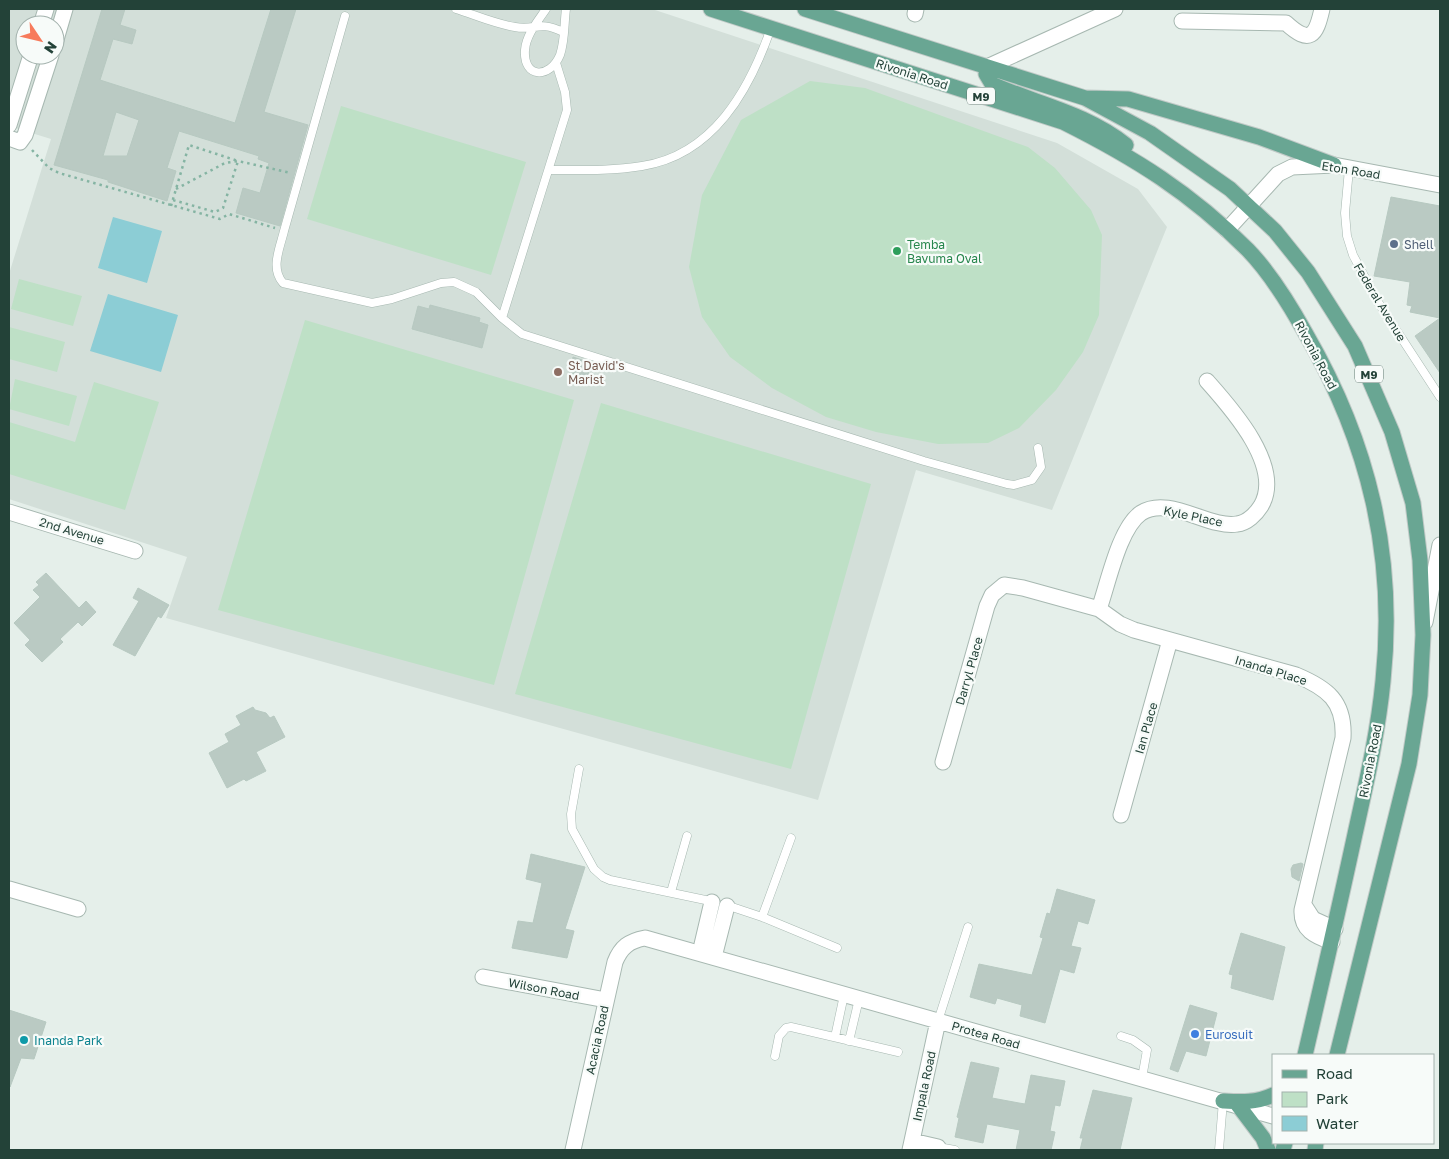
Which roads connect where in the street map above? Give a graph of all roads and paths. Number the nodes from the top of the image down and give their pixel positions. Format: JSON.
{"nodes":[{"id":1,"x":456,"y":9,"type":"edge"},
{"id":2,"x":546,"y":9,"type":"edge"},
{"id":3,"x":566,"y":9,"type":"edge"},
{"id":4,"x":711,"y":9,"type":"edge"},
{"id":5,"x":805,"y":9,"type":"edge"},
{"id":6,"x":1115,"y":9,"type":"edge"},
{"id":7,"x":1322,"y":9,"type":"edge"},
{"id":8,"x":345,"y":16,"type":"dead end"},
{"id":9,"x":1182,"y":21,"type":"dead end"},
{"id":10,"x":536,"y":25,"type":"junction"},
{"id":11,"x":771,"y":28,"type":"junction"},
{"id":12,"x":563,"y":32,"type":"junction"},
{"id":13,"x":556,"y":63,"type":"junction"},
{"id":14,"x":28,"y":65,"type":"edge"},
{"id":15,"x":47,"y":65,"type":"edge"},
{"id":16,"x":987,"y":67,"type":"junction"},
{"id":17,"x":1085,"y":98,"type":"junction"},
{"id":18,"x":9,"y":124,"type":"edge"},
{"id":19,"x":17,"y":140,"type":"edge"},
{"id":20,"x":238,"y":161,"type":"junction"},
{"id":21,"x":1334,"y":165,"type":"junction"},
{"id":22,"x":1146,"y":166,"type":"junction"},
{"id":23,"x":1349,"y":169,"type":"junction"},
{"id":24,"x":550,"y":170,"type":"junction"},
{"id":25,"x":300,"y":176,"type":"junction"},
{"id":26,"x":1440,"y":185,"type":"edge"},
{"id":27,"x":176,"y":190,"type":"junction"},
{"id":28,"x":173,"y":200,"type":"junction"},
{"id":29,"x":171,"y":206,"type":"junction"},
{"id":30,"x":1250,"y":206,"type":"junction"},
{"id":31,"x":1227,"y":230,"type":"junction"},
{"id":32,"x":284,"y":231,"type":"junction"},
{"id":33,"x":502,"y":318,"type":"junction"},
{"id":34,"x":1207,"y":381,"type":"dead end"},
{"id":35,"x":1440,"y":397,"type":"edge"},
{"id":36,"x":1038,"y":448,"type":"dead end"},
{"id":37,"x":9,"y":512,"type":"edge"},
{"id":38,"x":1440,"y":545,"type":"edge"},
{"id":39,"x":135,"y":551,"type":"dead end"},
{"id":40,"x":1004,"y":586,"type":"joint"},
{"id":41,"x":1099,"y":609,"type":"junction"},
{"id":42,"x":1423,"y":635,"type":"junction"},
{"id":43,"x":1170,"y":640,"type":"junction"},
{"id":44,"x":943,"y":762,"type":"dead end"},
{"id":45,"x":579,"y":769,"type":"dead end"},
{"id":46,"x":1121,"y":815,"type":"dead end"},
{"id":47,"x":687,"y":836,"type":"dead end"},
{"id":48,"x":791,"y":838,"type":"dead end"},
{"id":49,"x":9,"y":889,"type":"edge"},
{"id":50,"x":671,"y":892,"type":"junction"},
{"id":51,"x":712,"y":902,"type":"junction"},
{"id":52,"x":728,"y":906,"type":"junction"},
{"id":53,"x":78,"y":909,"type":"dead end"},
{"id":54,"x":762,"y":917,"type":"junction"},
{"id":55,"x":968,"y":927,"type":"dead end"},
{"id":56,"x":1333,"y":935,"type":"junction"},
{"id":57,"x":636,"y":939,"type":"joint"},
{"id":58,"x":837,"y":948,"type":"dead end"},
{"id":59,"x":707,"y":955,"type":"junction"},
{"id":60,"x":483,"y":977,"type":"dead end"},
{"id":61,"x":844,"y":995,"type":"junction"},
{"id":62,"x":859,"y":999,"type":"junction"},
{"id":63,"x":606,"y":1000,"type":"junction"},
{"id":64,"x":938,"y":1022,"type":"junction"},
{"id":65,"x":1121,"y":1036,"type":"dead end"},
{"id":66,"x":835,"y":1037,"type":"junction"},
{"id":67,"x":849,"y":1041,"type":"junction"},
{"id":68,"x":898,"y":1052,"type":"dead end"},
{"id":69,"x":1305,"y":1052,"type":"edge"},
{"id":70,"x":1337,"y":1054,"type":"edge"},
{"id":71,"x":776,"y":1056,"type":"dead end"},
{"id":72,"x":1142,"y":1078,"type":"junction"},
{"id":73,"x":1272,"y":1095,"type":"edge"},
{"id":74,"x":1223,"y":1100,"type":"junction"},
{"id":75,"x":1238,"y":1106,"type":"junction"},
{"id":76,"x":1272,"y":1116,"type":"edge"},
{"id":77,"x":911,"y":1146,"type":"edge"},
{"id":78,"x":938,"y":1146,"type":"joint"},
{"id":79,"x":573,"y":1150,"type":"edge"},
{"id":80,"x":955,"y":1150,"type":"edge"},
{"id":81,"x":1219,"y":1150,"type":"edge"},
{"id":82,"x":1268,"y":1150,"type":"edge"}],
"edges":[{"from":1,"to":10,"type":"lane"},
{"from":2,"to":10,"type":"lane"},
{"from":3,"to":12,"type":"lane"},
{"from":4,"to":11,"type":"main road","name":"Rivonia Road","number":"M9"},
{"from":5,"to":16,"type":"main road","number":"M9"},
{"from":6,"to":16,"type":"street"},
{"from":7,"to":9,"type":"street"},
{"from":8,"to":25,"type":"lane"},
{"from":10,"to":12,"type":"lane"},
{"from":10,"to":13,"type":"lane"},
{"from":11,"to":22,"type":"main road","name":"Rivonia Road","number":"M9"},
{"from":11,"to":24,"type":"lane"},
{"from":12,"to":13,"type":"lane"},
{"from":13,"to":24,"type":"lane"},
{"from":14,"to":18,"type":"street"},
{"from":15,"to":19,"type":"street"},
{"from":16,"to":17,"type":"main road","number":"M9"},
{"from":16,"to":22,"type":"main road"},
{"from":17,"to":21,"type":"main road"},
{"from":17,"to":30,"type":"main road","number":"M9"},
{"from":19,"to":29,"type":"path"},
{"from":20,"to":25,"type":"path"},
{"from":20,"to":27,"type":"path"},
{"from":20,"to":27,"type":"path"},
{"from":20,"to":28,"type":"path"},
{"from":21,"to":23,"type":"street","name":"Eton Road"},
{"from":21,"to":30,"type":"street","name":"Eton Road"},
{"from":22,"to":31,"type":"main road","name":"Rivonia Road","number":"M9"},
{"from":23,"to":26,"type":"street","name":"Eton Road"},
{"from":23,"to":35,"type":"lane","name":"Federal Avenue"},
{"from":24,"to":33,"type":"lane"},
{"from":25,"to":32,"type":"lane"},
{"from":27,"to":28,"type":"path"},
{"from":28,"to":29,"type":"path"},
{"from":29,"to":32,"type":"path"},
{"from":30,"to":31,"type":"street","name":"Eton Road"},
{"from":30,"to":42,"type":"main road","number":"M9"},
{"from":31,"to":56,"type":"main road","name":"Rivonia Road","number":"M9"},
{"from":32,"to":33,"type":"lane"},
{"from":33,"to":36,"type":"lane"},
{"from":34,"to":41,"type":"street","name":"Kyle Place"},
{"from":37,"to":39,"type":"street","name":"2nd Avenue"},
{"from":38,"to":42,"type":"street"},
{"from":40,"to":41,"type":"street","name":"Inanda Place"},
{"from":40,"to":44,"type":"street","name":"Darryl Place"},
{"from":41,"to":43,"type":"street","name":"Inanda Place"},
{"from":42,"to":70,"type":"main road","number":"M9"},
{"from":43,"to":46,"type":"street","name":"Ian Place"},
{"from":43,"to":56,"type":"street","name":"Inanda Place"},
{"from":45,"to":50,"type":"lane"},
{"from":47,"to":50,"type":"lane"},
{"from":48,"to":54,"type":"lane"},
{"from":49,"to":53,"type":"street"},
{"from":50,"to":51,"type":"lane"},
{"from":51,"to":52,"type":"lane"},
{"from":51,"to":59,"type":"street"},
{"from":52,"to":54,"type":"lane"},
{"from":52,"to":59,"type":"street"},
{"from":54,"to":58,"type":"lane"},
{"from":55,"to":64,"type":"lane"},
{"from":56,"to":69,"type":"main road","name":"Rivonia Road","number":"M9"},
{"from":57,"to":59,"type":"street","name":"Protea Road"},
{"from":57,"to":63,"type":"street","name":"Acacia Road"},
{"from":59,"to":61,"type":"street","name":"Protea Road"},
{"from":60,"to":63,"type":"street","name":"Wilson Road"},
{"from":61,"to":62,"type":"street","name":"Protea Road"},
{"from":61,"to":66,"type":"lane"},
{"from":62,"to":64,"type":"street","name":"Protea Road"},
{"from":62,"to":67,"type":"lane"},
{"from":63,"to":79,"type":"street","name":"Acacia Road"},
{"from":64,"to":72,"type":"street","name":"Protea Road"},
{"from":64,"to":77,"type":"street","name":"Impala Road"},
{"from":65,"to":72,"type":"lane"},
{"from":66,"to":67,"type":"lane"},
{"from":66,"to":71,"type":"lane"},
{"from":67,"to":68,"type":"lane"},
{"from":72,"to":74,"type":"street","name":"Protea Road"},
{"from":73,"to":74,"type":"main road"},
{"from":74,"to":75,"type":"street","name":"Protea Road"},
{"from":74,"to":81,"type":"lane"},
{"from":75,"to":76,"type":"street","name":"Protea Road"},
{"from":75,"to":82,"type":"main road"},
{"from":77,"to":78,"type":"street"},
{"from":78,"to":80,"type":"lane"}]}
